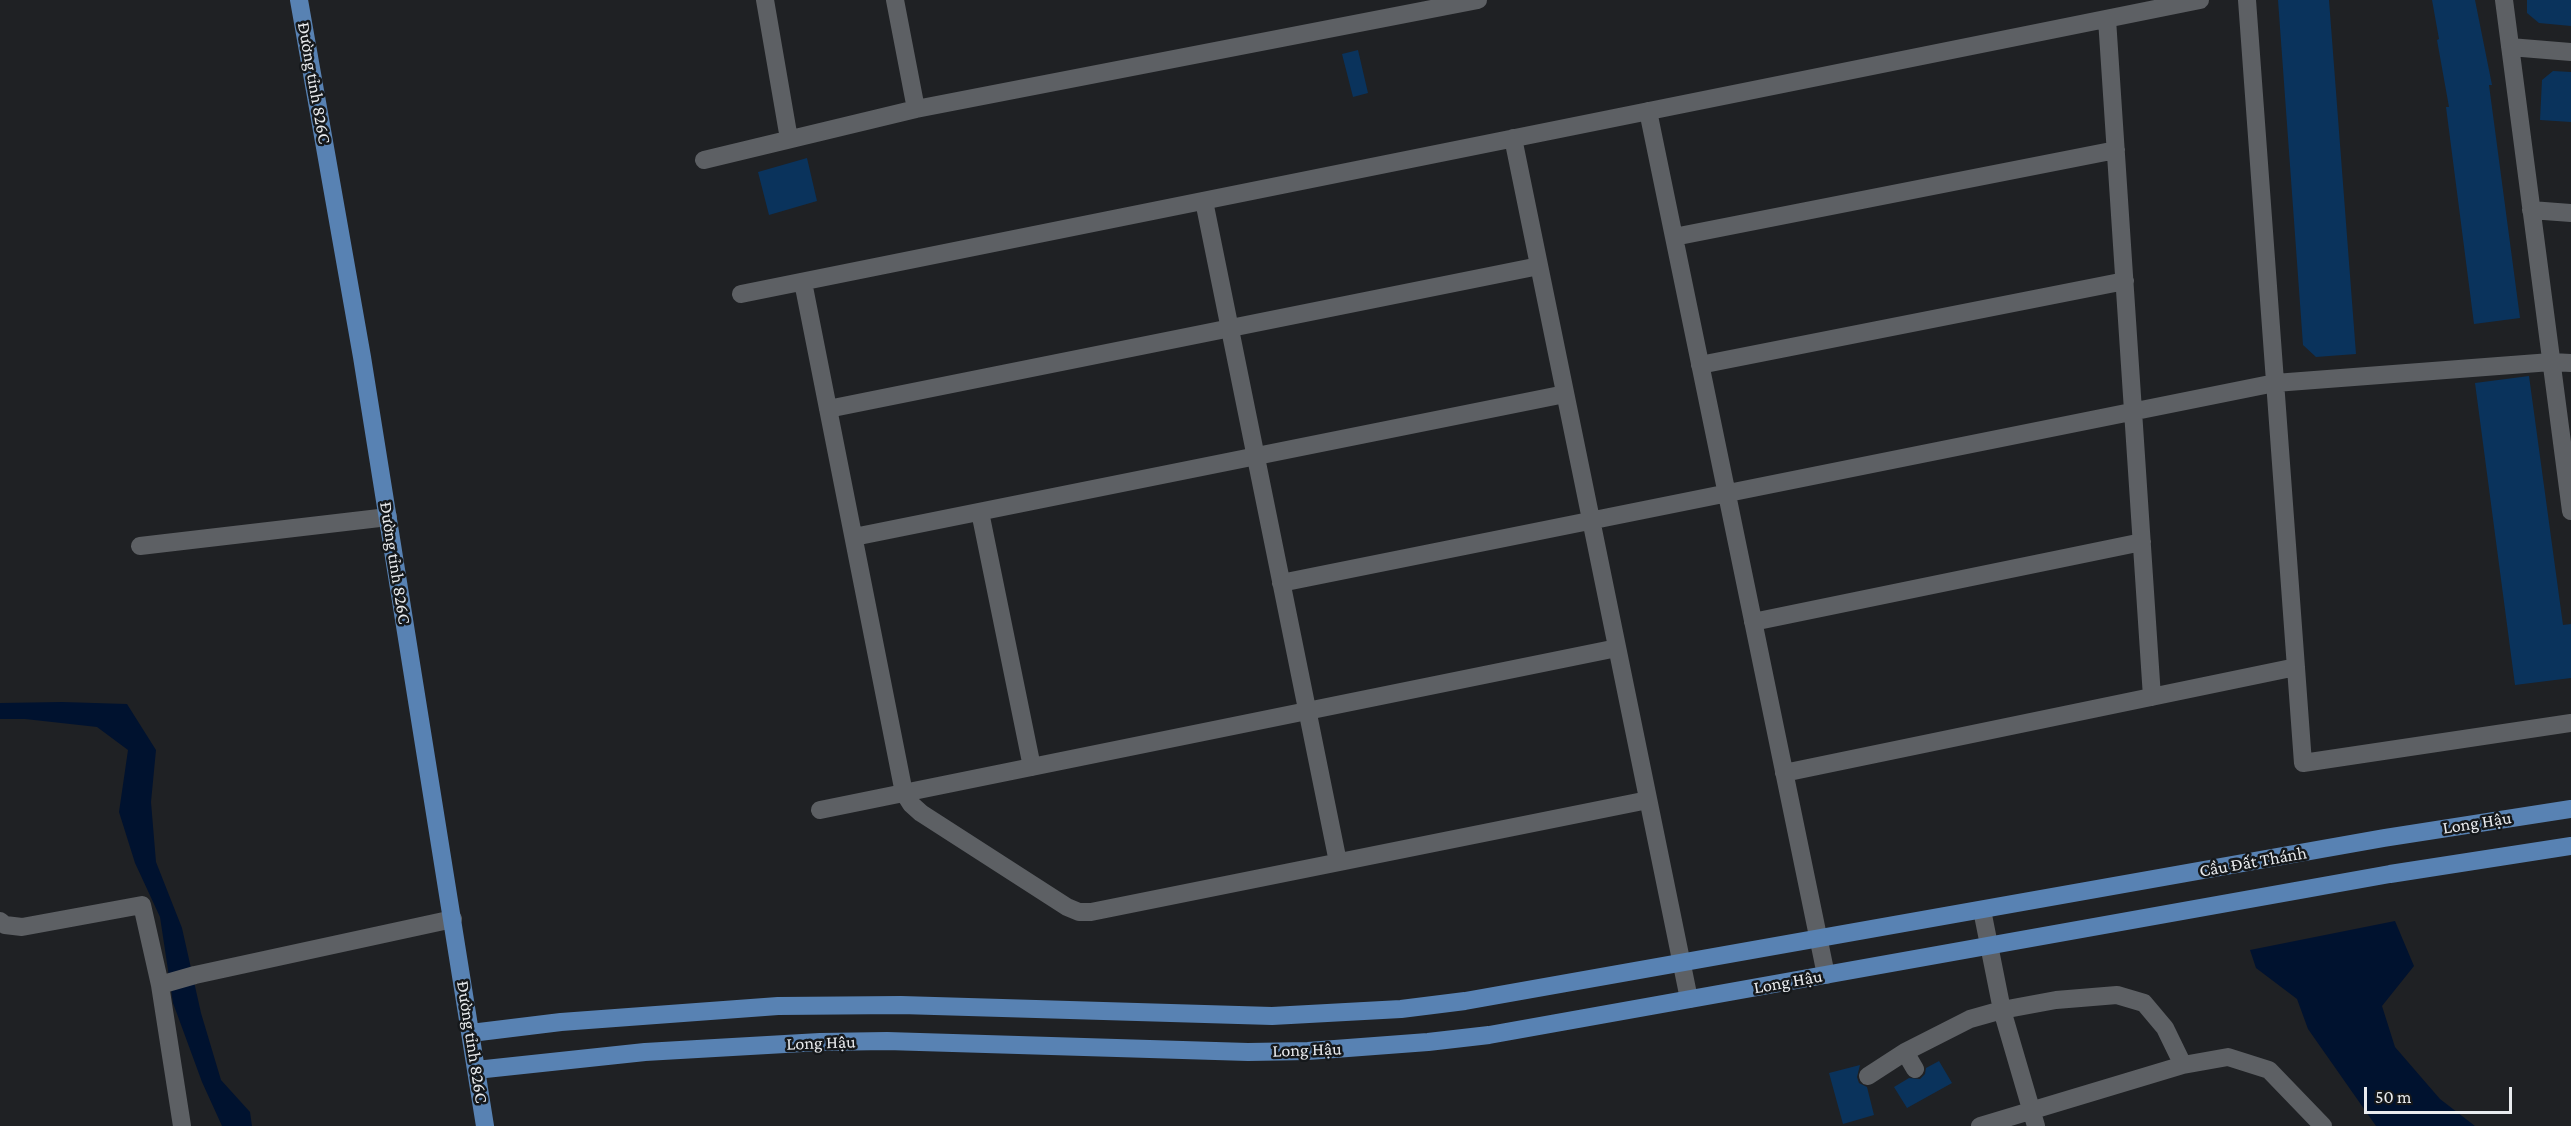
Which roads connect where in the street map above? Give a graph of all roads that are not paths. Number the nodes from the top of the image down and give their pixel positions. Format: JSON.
{"nodes":[{"id":1,"x":299,"y":0,"type":"edge"},
{"id":2,"x":765,"y":0,"type":"edge"},
{"id":3,"x":895,"y":0,"type":"edge"},
{"id":4,"x":1478,"y":0,"type":"edge"},
{"id":5,"x":2200,"y":0,"type":"edge"},
{"id":6,"x":2247,"y":0,"type":"edge"},
{"id":7,"x":2504,"y":0,"type":"edge"},
{"id":8,"x":2107,"y":19,"type":"junction"},
{"id":9,"x":2510,"y":47,"type":"junction"},
{"id":10,"x":2571,"y":52,"type":"edge"},
{"id":11,"x":916,"y":109,"type":"junction"},
{"id":12,"x":1648,"y":111,"type":"junction"},
{"id":13,"x":1513,"y":138,"type":"junction"},
{"id":14,"x":789,"y":139,"type":"junction"},
{"id":15,"x":2116,"y":150,"type":"junction"},
{"id":16,"x":704,"y":160,"type":"dead end"},
{"id":17,"x":1204,"y":201,"type":"junction"},
{"id":18,"x":2531,"y":210,"type":"junction"},
{"id":19,"x":2571,"y":213,"type":"edge"},
{"id":20,"x":1674,"y":237,"type":"junction"},
{"id":21,"x":1539,"y":266,"type":"junction"},
{"id":22,"x":2125,"y":281,"type":"junction"},
{"id":23,"x":803,"y":282,"type":"junction"},
{"id":24,"x":741,"y":294,"type":"dead end"},
{"id":25,"x":1229,"y":328,"type":"junction"},
{"id":26,"x":2550,"y":362,"type":"junction"},
{"id":27,"x":2571,"y":363,"type":"edge"},
{"id":28,"x":1700,"y":365,"type":"junction"},
{"id":29,"x":2275,"y":383,"type":"junction"},
{"id":30,"x":1565,"y":394,"type":"junction"},
{"id":31,"x":828,"y":409,"type":"junction"},
{"id":32,"x":2133,"y":412,"type":"junction"},
{"id":33,"x":1256,"y":456,"type":"junction"},
{"id":34,"x":1726,"y":494,"type":"junction"},
{"id":35,"x":2571,"y":511,"type":"edge"},
{"id":36,"x":980,"y":512,"type":"junction"},
{"id":37,"x":388,"y":517,"type":"junction"},
{"id":38,"x":1591,"y":521,"type":"junction"},
{"id":39,"x":854,"y":537,"type":"junction"},
{"id":40,"x":2142,"y":542,"type":"junction"},
{"id":41,"x":140,"y":546,"type":"dead end"},
{"id":42,"x":1281,"y":583,"type":"junction"},
{"id":43,"x":1753,"y":622,"type":"junction"},
{"id":44,"x":1617,"y":648,"type":"junction"},
{"id":45,"x":2296,"y":667,"type":"junction"},
{"id":46,"x":2152,"y":696,"type":"junction"},
{"id":47,"x":1307,"y":711,"type":"junction"},
{"id":48,"x":2571,"y":723,"type":"edge"},
{"id":49,"x":1032,"y":767,"type":"junction"},
{"id":50,"x":1784,"y":773,"type":"junction"},
{"id":51,"x":904,"y":793,"type":"junction"},
{"id":52,"x":1648,"y":800,"type":"junction"},
{"id":53,"x":2571,"y":809,"type":"edge"},
{"id":54,"x":820,"y":810,"type":"dead end"},
{"id":55,"x":2384,"y":838,"type":"joint"},
{"id":56,"x":2571,"y":846,"type":"edge"},
{"id":57,"x":1338,"y":862,"type":"junction"},
{"id":58,"x":2390,"y":873,"type":"joint"},
{"id":59,"x":2121,"y":886,"type":"joint"},
{"id":60,"x":1982,"y":910,"type":"junction"},
{"id":61,"x":453,"y":919,"type":"junction"},
{"id":62,"x":0,"y":921,"type":"edge"},
{"id":63,"x":2128,"y":921,"type":"joint"},
{"id":64,"x":1818,"y":939,"type":"junction"},
{"id":65,"x":1989,"y":946,"type":"junction"},
{"id":66,"x":1682,"y":963,"type":"junction"},
{"id":67,"x":1826,"y":975,"type":"junction"},
{"id":68,"x":164,"y":984,"type":"junction"},
{"id":69,"x":1689,"y":999,"type":"junction"},
{"id":70,"x":2002,"y":1010,"type":"junction"},
{"id":71,"x":471,"y":1033,"type":"junction"},
{"id":72,"x":1905,"y":1052,"type":"junction"},
{"id":73,"x":2184,"y":1065,"type":"junction"},
{"id":74,"x":1915,"y":1069,"type":"dead end"},
{"id":75,"x":477,"y":1071,"type":"junction"},
{"id":76,"x":1868,"y":1076,"type":"dead end"},
{"id":77,"x":2034,"y":1119,"type":"edge"},
{"id":78,"x":182,"y":1126,"type":"edge"},
{"id":79,"x":485,"y":1126,"type":"edge"},
{"id":80,"x":1980,"y":1126,"type":"edge"},
{"id":81,"x":2323,"y":1126,"type":"edge"}],
"edges":[{"from":1,"to":37,"type":"main road","name":"Đường tỉnh 826C"},
{"from":2,"to":14,"type":"street"},
{"from":3,"to":11,"type":"street"},
{"from":4,"to":11,"type":"street"},
{"from":5,"to":8,"type":"street"},
{"from":6,"to":29,"type":"street"},
{"from":7,"to":9,"type":"street"},
{"from":8,"to":12,"type":"street"},
{"from":8,"to":15,"type":"street"},
{"from":9,"to":10,"type":"street"},
{"from":9,"to":18,"type":"street"},
{"from":11,"to":14,"type":"street"},
{"from":12,"to":13,"type":"street"},
{"from":12,"to":20,"type":"street"},
{"from":13,"to":17,"type":"street"},
{"from":13,"to":21,"type":"street"},
{"from":14,"to":16,"type":"street"},
{"from":15,"to":20,"type":"street"},
{"from":15,"to":22,"type":"street"},
{"from":17,"to":23,"type":"street"},
{"from":17,"to":25,"type":"street"},
{"from":18,"to":19,"type":"street"},
{"from":18,"to":26,"type":"street"},
{"from":20,"to":28,"type":"street"},
{"from":21,"to":25,"type":"street"},
{"from":21,"to":30,"type":"street"},
{"from":22,"to":28,"type":"street"},
{"from":22,"to":32,"type":"street"},
{"from":23,"to":24,"type":"street"},
{"from":23,"to":31,"type":"street"},
{"from":25,"to":31,"type":"street"},
{"from":25,"to":33,"type":"street"},
{"from":26,"to":27,"type":"street"},
{"from":26,"to":29,"type":"street"},
{"from":26,"to":35,"type":"street"},
{"from":28,"to":34,"type":"street"},
{"from":29,"to":32,"type":"street"},
{"from":29,"to":45,"type":"street"},
{"from":30,"to":33,"type":"street"},
{"from":30,"to":38,"type":"street"},
{"from":31,"to":39,"type":"street"},
{"from":32,"to":34,"type":"street"},
{"from":32,"to":40,"type":"street"},
{"from":33,"to":36,"type":"street"},
{"from":33,"to":42,"type":"street"},
{"from":34,"to":38,"type":"street"},
{"from":34,"to":43,"type":"street"},
{"from":36,"to":39,"type":"street"},
{"from":36,"to":49,"type":"street"},
{"from":37,"to":41,"type":"street"},
{"from":37,"to":61,"type":"main road","name":"Đường tỉnh 826C"},
{"from":38,"to":42,"type":"street"},
{"from":38,"to":44,"type":"street"},
{"from":39,"to":51,"type":"street"},
{"from":40,"to":43,"type":"street"},
{"from":40,"to":46,"type":"street"},
{"from":42,"to":47,"type":"street"},
{"from":43,"to":50,"type":"street"},
{"from":44,"to":47,"type":"street"},
{"from":44,"to":52,"type":"street"},
{"from":45,"to":46,"type":"street"},
{"from":45,"to":48,"type":"street"},
{"from":46,"to":50,"type":"street"},
{"from":47,"to":49,"type":"street"},
{"from":47,"to":57,"type":"street"},
{"from":49,"to":51,"type":"street"},
{"from":50,"to":64,"type":"street"},
{"from":51,"to":54,"type":"street"},
{"from":51,"to":57,"type":"street"},
{"from":52,"to":57,"type":"street"},
{"from":52,"to":66,"type":"street"},
{"from":53,"to":55,"type":"main road","name":"Long Hậu"},
{"from":55,"to":59,"type":"main road","name":"Cầu Đất Thánh"},
{"from":56,"to":58,"type":"main road","name":"Long Hậu"},
{"from":58,"to":63,"type":"main road","name":"Cầu Đất Thánh"},
{"from":59,"to":60,"type":"main road","name":"Long Hậu"},
{"from":60,"to":64,"type":"main road","name":"Long Hậu"},
{"from":60,"to":65,"type":"street"},
{"from":61,"to":68,"type":"street"},
{"from":61,"to":71,"type":"main road","name":"Đường tỉnh 826C"},
{"from":62,"to":68,"type":"street"},
{"from":63,"to":65,"type":"main road","name":"Long Hậu"},
{"from":64,"to":66,"type":"main road","name":"Long Hậu"},
{"from":64,"to":67,"type":"street"},
{"from":65,"to":67,"type":"main road","name":"Long Hậu"},
{"from":65,"to":70,"type":"street"},
{"from":66,"to":69,"type":"street"},
{"from":66,"to":71,"type":"main road","name":"Long Hậu"},
{"from":67,"to":69,"type":"main road","name":"Long Hậu"},
{"from":68,"to":78,"type":"street"},
{"from":69,"to":75,"type":"main road","name":"Long Hậu"},
{"from":70,"to":72,"type":"street"},
{"from":70,"to":73,"type":"street"},
{"from":70,"to":77,"type":"street"},
{"from":71,"to":75,"type":"main road","name":"Đường tỉnh 826C"},
{"from":72,"to":74,"type":"street"},
{"from":72,"to":76,"type":"street"},
{"from":73,"to":77,"type":"street"},
{"from":73,"to":81,"type":"street"},
{"from":75,"to":79,"type":"main road","name":"Đường tỉnh 826C"},
{"from":77,"to":80,"type":"street"}]}
